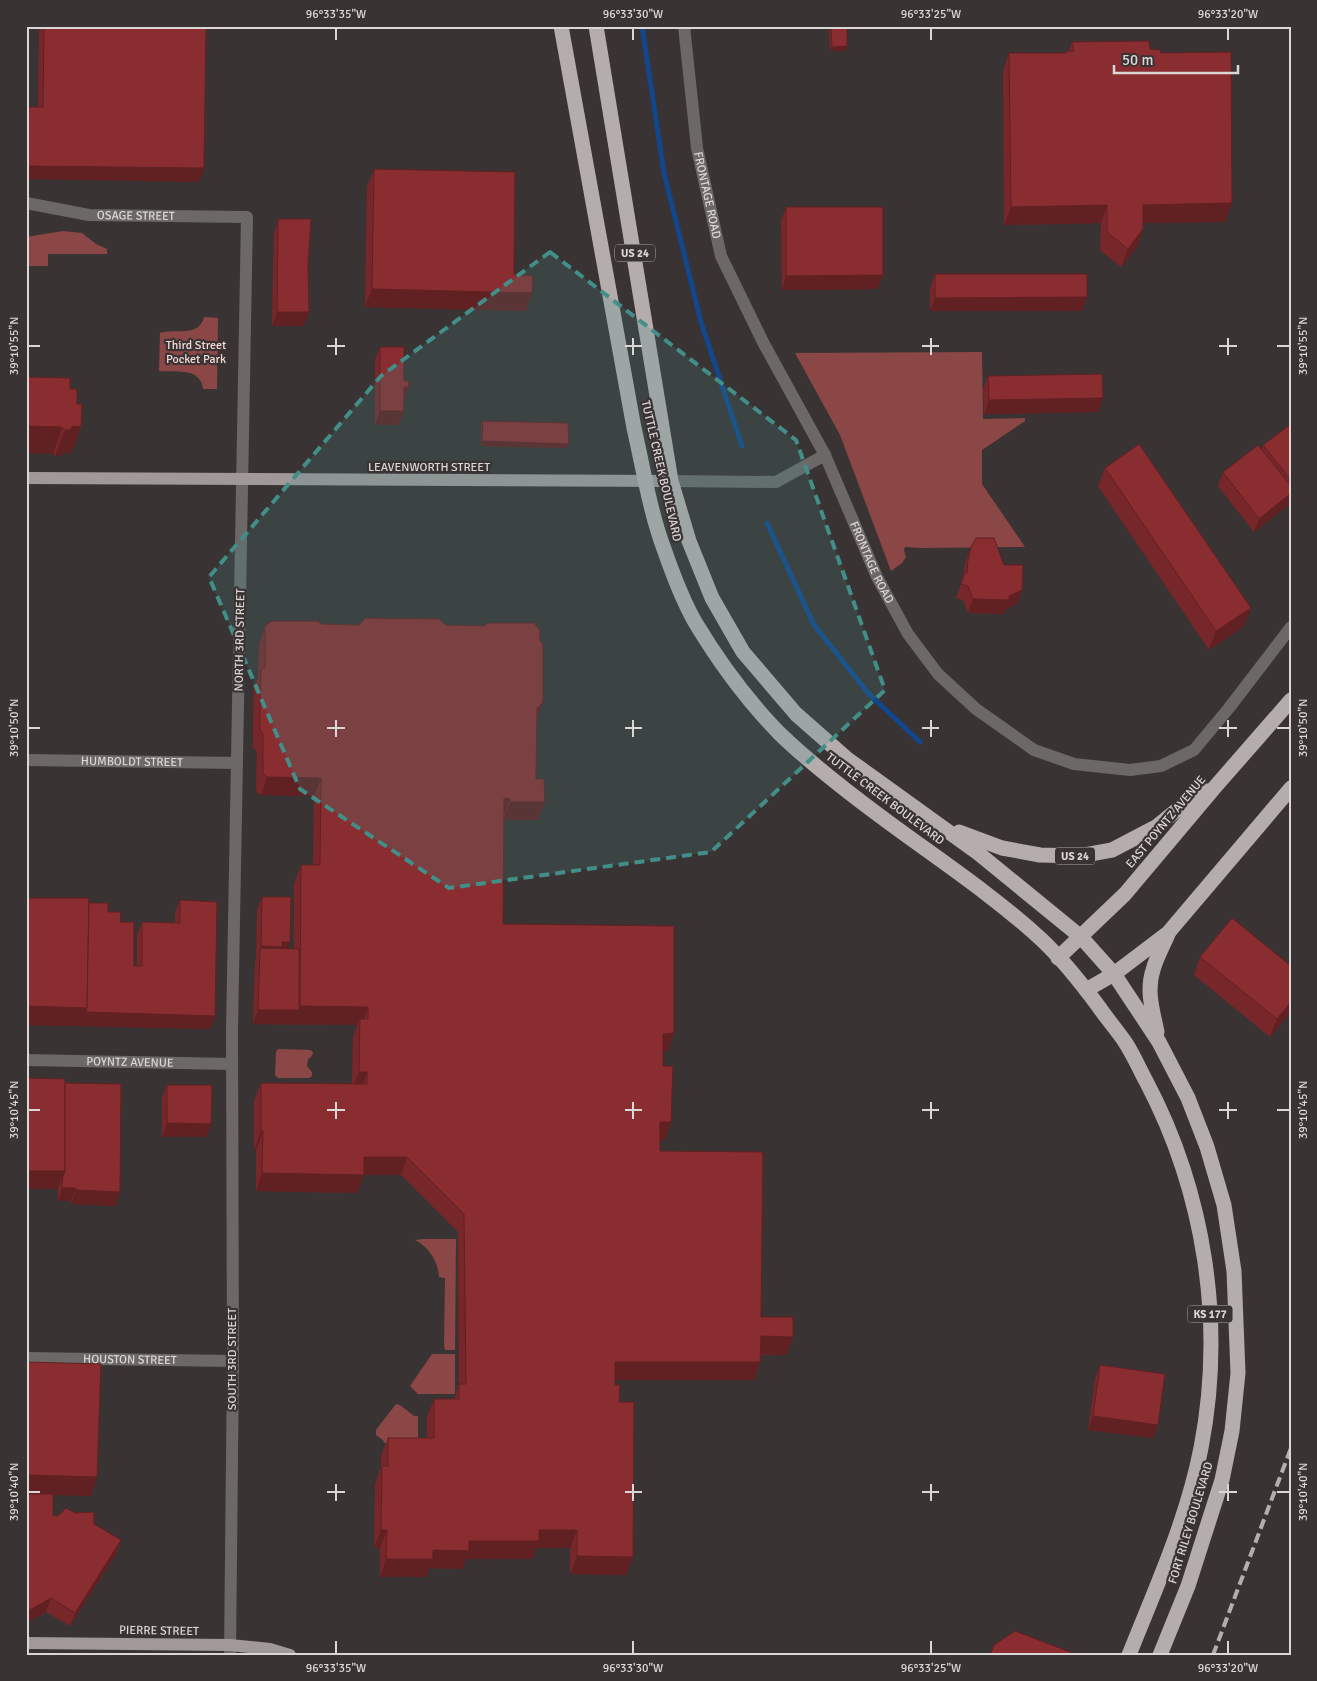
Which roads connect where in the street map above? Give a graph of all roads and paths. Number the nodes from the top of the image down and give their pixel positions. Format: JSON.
{"nodes":[{"id":1,"x":561,"y":26,"type":"edge"},
{"id":2,"x":596,"y":26,"type":"edge"},
{"id":3,"x":684,"y":26,"type":"edge"},
{"id":4,"x":26,"y":203,"type":"edge"},
{"id":5,"x":247,"y":217,"type":"joint"},
{"id":6,"x":825,"y":455,"type":"junction"},
{"id":7,"x":26,"y":478,"type":"edge"},
{"id":8,"x":243,"y":479,"type":"junction"},
{"id":9,"x":646,"y":480,"type":"junction"},
{"id":10,"x":672,"y":481,"type":"junction"},
{"id":11,"x":1291,"y":627,"type":"edge"},
{"id":12,"x":1291,"y":700,"type":"edge"},
{"id":13,"x":26,"y":760,"type":"edge"},
{"id":14,"x":237,"y":763,"type":"junction"},
{"id":15,"x":1215,"y":787,"type":"junction"},
{"id":16,"x":1291,"y":788,"type":"edge"},
{"id":17,"x":924,"y":815,"type":"junction"},
{"id":18,"x":1168,"y":932,"type":"junction"},
{"id":19,"x":1080,"y":937,"type":"junction"},
{"id":20,"x":1058,"y":958,"type":"junction"},
{"id":21,"x":1114,"y":974,"type":"junction"},
{"id":22,"x":1086,"y":990,"type":"junction"},
{"id":23,"x":1159,"y":1042,"type":"junction"},
{"id":24,"x":26,"y":1060,"type":"edge"},
{"id":25,"x":232,"y":1064,"type":"junction"},
{"id":26,"x":26,"y":1358,"type":"edge"},
{"id":27,"x":233,"y":1361,"type":"junction"},
{"id":28,"x":26,"y":1643,"type":"edge"},
{"id":29,"x":230,"y":1650,"type":"edge"},
{"id":30,"x":290,"y":1655,"type":"edge"},
{"id":31,"x":1129,"y":1655,"type":"edge"},
{"id":32,"x":1160,"y":1655,"type":"edge"}],
"edges":[{"from":1,"to":9,"type":"highway","name":"TUTTLE CREEK BOULEVARD","number":"US 24"},
{"from":2,"to":10,"type":"highway","name":"TUTTLE CREEK BOULEVARD","number":"US 24"},
{"from":3,"to":6,"type":"street","name":"FRONTAGE ROAD"},
{"from":4,"to":5,"type":"street","name":"OSAGE STREET"},
{"from":5,"to":8,"type":"street","name":"NORTH 3RD STREET"},
{"from":6,"to":10,"type":"street","name":"LEAVENWORTH STREET"},
{"from":6,"to":11,"type":"street","name":"FRONTAGE ROAD"},
{"from":7,"to":8,"type":"main road","name":"LEAVENWORTH STREET"},
{"from":8,"to":9,"type":"main road","name":"LEAVENWORTH STREET"},
{"from":8,"to":14,"type":"street","name":"NORTH 3RD STREET"},
{"from":9,"to":10,"type":"main road","name":"LEAVENWORTH STREET"},
{"from":9,"to":20,"type":"highway","name":"TUTTLE CREEK BOULEVARD","number":"US 24"},
{"from":10,"to":17,"type":"highway","name":"TUTTLE CREEK BOULEVARD","number":"US 24"},
{"from":12,"to":15,"type":"highway","name":"EAST POYNTZ AVENUE","number":"US 24"},
{"from":13,"to":14,"type":"street","name":"HUMBOLDT STREET"},
{"from":14,"to":25,"type":"street","name":"NORTH 3RD STREET"},
{"from":15,"to":17,"type":"highway","number":"US 24"},
{"from":15,"to":19,"type":"highway","name":"EAST POYNTZ AVENUE","number":"US 24"},
{"from":16,"to":18,"type":"highway"},
{"from":17,"to":19,"type":"highway","name":"TUTTLE CREEK BOULEVARD"},
{"from":18,"to":21,"type":"highway"},
{"from":18,"to":23,"type":"highway"},
{"from":19,"to":20,"type":"highway","name":"EAST POYNTZ AVENUE","number":"US 24"},
{"from":19,"to":21,"type":"highway","name":"TUTTLE CREEK BOULEVARD"},
{"from":20,"to":22,"type":"highway","name":"TUTTLE CREEK BOULEVARD","number":"US 24"},
{"from":21,"to":22,"type":"highway"},
{"from":21,"to":23,"type":"highway","name":"FORT RILEY BOULEVARD","number":"KS 177"},
{"from":22,"to":31,"type":"highway","name":"FORT RILEY BOULEVARD","number":"KS 177"},
{"from":23,"to":32,"type":"highway","name":"FORT RILEY BOULEVARD","number":"KS 177"},
{"from":24,"to":25,"type":"street","name":"POYNTZ AVENUE"},
{"from":25,"to":27,"type":"street","name":"SOUTH 3RD STREET"},
{"from":26,"to":27,"type":"street","name":"HOUSTON STREET"},
{"from":27,"to":29,"type":"street","name":"SOUTH 3RD STREET"},
{"from":28,"to":29,"type":"main road","name":"PIERRE STREET"},
{"from":29,"to":30,"type":"main road","name":"PIERRE STREET"}]}
